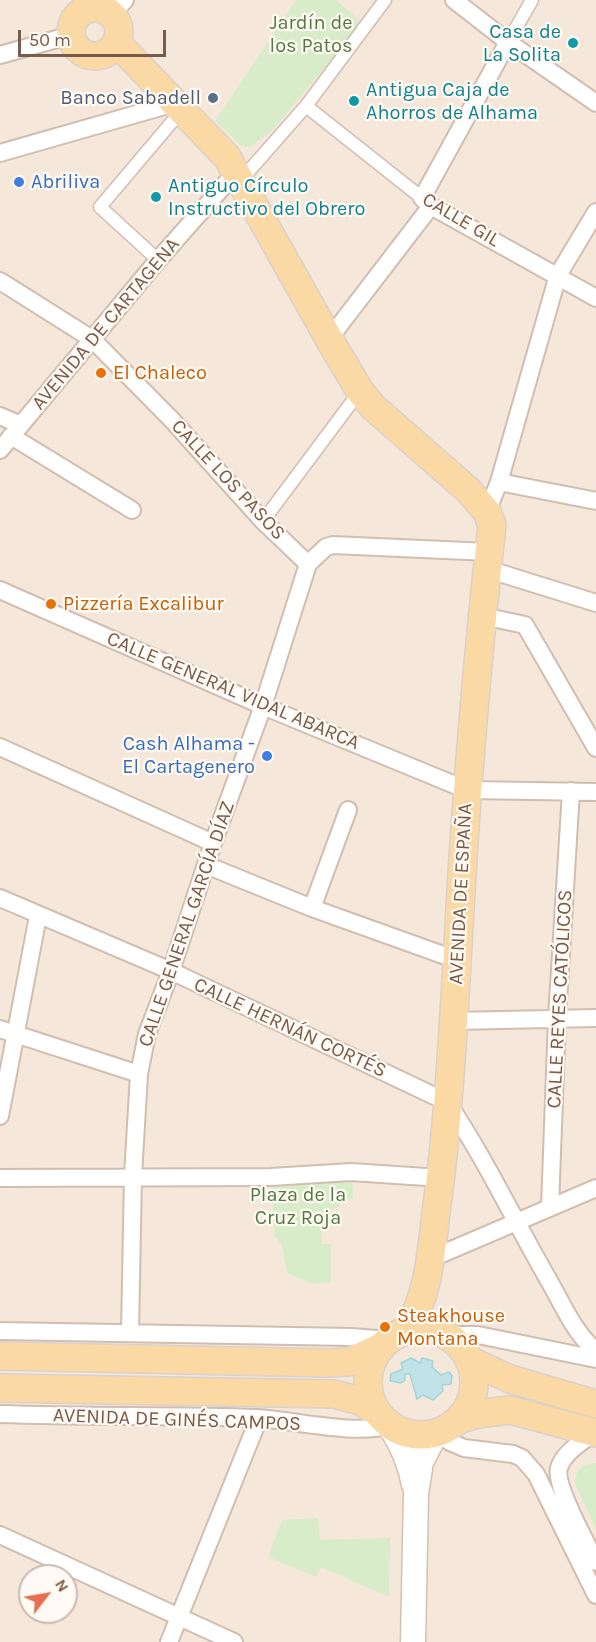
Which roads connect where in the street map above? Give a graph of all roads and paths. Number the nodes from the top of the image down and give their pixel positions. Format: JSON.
{"nodes":[{"id":1,"x":385,"y":0,"type":"edge"},
{"id":2,"x":454,"y":0,"type":"edge"},
{"id":3,"x":532,"y":0,"type":"edge"},
{"id":4,"x":105,"y":5,"type":"edge"},
{"id":5,"x":71,"y":35,"type":"junction"},
{"id":6,"x":508,"y":42,"type":"junction"},
{"id":7,"x":108,"y":49,"type":"junction"},
{"id":8,"x":0,"y":55,"type":"edge"},
{"id":9,"x":596,"y":103,"type":"edge"},
{"id":10,"x":306,"y":106,"type":"junction"},
{"id":11,"x":179,"y":107,"type":"junction"},
{"id":12,"x":0,"y":153,"type":"edge"},
{"id":13,"x":238,"y":176,"type":"junction"},
{"id":14,"x":427,"y":202,"type":"junction"},
{"id":15,"x":596,"y":212,"type":"edge"},
{"id":16,"x":158,"y":260,"type":"junction"},
{"id":17,"x":558,"y":275,"type":"junction"},
{"id":18,"x":0,"y":281,"type":"edge"},
{"id":19,"x":596,"y":298,"type":"edge"},
{"id":20,"x":92,"y":339,"type":"junction"},
{"id":21,"x":329,"y":339,"type":"junction"},
{"id":22,"x":360,"y":391,"type":"junction"},
{"id":23,"x":0,"y":416,"type":"edge"},
{"id":24,"x":16,"y":431,"type":"junction"},
{"id":25,"x":0,"y":450,"type":"edge"},
{"id":26,"x":499,"y":482,"type":"junction"},
{"id":27,"x":596,"y":501,"type":"edge"},
{"id":28,"x":132,"y":510,"type":"dead end"},
{"id":29,"x":487,"y":512,"type":"junction"},
{"id":30,"x":263,"y":521,"type":"junction"},
{"id":31,"x":488,"y":560,"type":"junction"},
{"id":32,"x":308,"y":564,"type":"junction"},
{"id":33,"x":0,"y":590,"type":"edge"},
{"id":34,"x":596,"y":603,"type":"edge"},
{"id":35,"x":483,"y":616,"type":"junction"},
{"id":36,"x":263,"y":706,"type":"junction"},
{"id":37,"x":0,"y":747,"type":"edge"},
{"id":38,"x":596,"y":748,"type":"edge"},
{"id":39,"x":467,"y":790,"type":"junction"},
{"id":40,"x":571,"y":791,"type":"junction"},
{"id":41,"x":596,"y":792,"type":"edge"},
{"id":42,"x":348,"y":810,"type":"dead end"},
{"id":43,"x":213,"y":843,"type":"junction"},
{"id":44,"x":206,"y":866,"type":"junction"},
{"id":45,"x":0,"y":898,"type":"edge"},
{"id":46,"x":312,"y":908,"type":"junction"},
{"id":47,"x":38,"y":915,"type":"junction"},
{"id":48,"x":457,"y":960,"type":"junction"},
{"id":49,"x":171,"y":971,"type":"junction"},
{"id":50,"x":558,"y":1018,"type":"junction"},
{"id":51,"x":596,"y":1018,"type":"edge"},
{"id":52,"x":454,"y":1021,"type":"junction"},
{"id":53,"x":7,"y":1031,"type":"edge"},
{"id":54,"x":139,"y":1074,"type":"junction"},
{"id":55,"x":447,"y":1102,"type":"junction"},
{"id":56,"x":0,"y":1116,"type":"edge"},
{"id":57,"x":133,"y":1176,"type":"junction"},
{"id":58,"x":0,"y":1178,"type":"edge"},
{"id":59,"x":441,"y":1178,"type":"junction"},
{"id":60,"x":596,"y":1188,"type":"edge"},
{"id":61,"x":550,"y":1208,"type":"junction"},
{"id":62,"x":516,"y":1223,"type":"junction"},
{"id":63,"x":429,"y":1268,"type":"junction"},
{"id":64,"x":0,"y":1331,"type":"edge"},
{"id":65,"x":130,"y":1332,"type":"junction"},
{"id":66,"x":447,"y":1335,"type":"junction"},
{"id":67,"x":391,"y":1339,"type":"junction"},
{"id":68,"x":596,"y":1351,"type":"edge"},
{"id":69,"x":0,"y":1356,"type":"edge"},
{"id":70,"x":596,"y":1359,"type":"edge"},
{"id":71,"x":469,"y":1360,"type":"junction"},
{"id":72,"x":0,"y":1388,"type":"edge"},
{"id":73,"x":596,"y":1404,"type":"edge"},
{"id":74,"x":0,"y":1414,"type":"edge"},
{"id":75,"x":259,"y":1418,"type":"junction"},
{"id":76,"x":383,"y":1419,"type":"junction"},
{"id":77,"x":444,"y":1428,"type":"junction"},
{"id":78,"x":596,"y":1433,"type":"edge"},
{"id":79,"x":416,"y":1494,"type":"junction"},
{"id":80,"x":0,"y":1535,"type":"edge"},
{"id":81,"x":596,"y":1562,"type":"edge"},
{"id":82,"x":596,"y":1595,"type":"edge"},
{"id":83,"x":179,"y":1618,"type":"junction"},
{"id":84,"x":170,"y":1642,"type":"edge"},
{"id":85,"x":234,"y":1642,"type":"edge"},
{"id":86,"x":413,"y":1642,"type":"edge"}],
"edges":[{"from":1,"to":10,"type":"street"},
{"from":2,"to":6,"type":"street"},
{"from":3,"to":6,"type":"street"},
{"from":4,"to":5,"type":"main road"},
{"from":4,"to":7,"type":"main road"},
{"from":5,"to":7,"type":"main road"},
{"from":5,"to":8,"type":"street"},
{"from":6,"to":9,"type":"street"},
{"from":6,"to":14,"type":"street"},
{"from":7,"to":11,"type":"main road"},
{"from":10,"to":13,"type":"street"},
{"from":10,"to":14,"type":"street","name":"CALLE GIL"},
{"from":11,"to":12,"type":"street"},
{"from":11,"to":13,"type":"main road"},
{"from":11,"to":16,"type":"street"},
{"from":13,"to":16,"type":"street","name":"AVENIDA DE CARTAGENA"},
{"from":13,"to":21,"type":"main road"},
{"from":14,"to":17,"type":"street","name":"CALLE GIL"},
{"from":14,"to":21,"type":"street"},
{"from":15,"to":17,"type":"street"},
{"from":16,"to":20,"type":"street","name":"AVENIDA DE CARTAGENA"},
{"from":17,"to":19,"type":"street","name":"CALLE GIL"},
{"from":17,"to":26,"type":"street"},
{"from":18,"to":20,"type":"street","name":"CALLE LOS PASOS"},
{"from":20,"to":24,"type":"street","name":"AVENIDA DE CARTAGENA"},
{"from":20,"to":30,"type":"street","name":"CALLE LOS PASOS"},
{"from":21,"to":22,"type":"main road"},
{"from":22,"to":29,"type":"main road"},
{"from":22,"to":30,"type":"street"},
{"from":23,"to":24,"type":"street"},
{"from":24,"to":25,"type":"street","name":"AVENIDA DE CARTAGENA"},
{"from":24,"to":28,"type":"street"},
{"from":26,"to":27,"type":"street"},
{"from":26,"to":29,"type":"street"},
{"from":29,"to":31,"type":"main road","name":"AVENIDA DE ESPAÑA"},
{"from":30,"to":32,"type":"street","name":"CALLE LOS PASOS"},
{"from":31,"to":32,"type":"street"},
{"from":31,"to":34,"type":"street"},
{"from":31,"to":35,"type":"main road","name":"AVENIDA DE ESPAÑA"},
{"from":32,"to":36,"type":"street","name":"CALLE GENERAL GARCÍA DÍAZ"},
{"from":33,"to":36,"type":"street","name":"CALLE GENERAL VIDAL ABARCA"},
{"from":35,"to":38,"type":"street"},
{"from":35,"to":39,"type":"main road","name":"AVENIDA DE ESPAÑA"},
{"from":36,"to":39,"type":"street","name":"CALLE GENERAL VIDAL ABARCA"},
{"from":36,"to":43,"type":"street","name":"CALLE GENERAL GARCÍA DÍAZ"},
{"from":37,"to":43,"type":"street"},
{"from":39,"to":40,"type":"street"},
{"from":39,"to":48,"type":"main road","name":"AVENIDA DE ESPAÑA"},
{"from":40,"to":41,"type":"street"},
{"from":40,"to":50,"type":"street","name":"CALLE REYES CATÓLICOS"},
{"from":42,"to":46,"type":"street"},
{"from":43,"to":44,"type":"street","name":"CALLE GENERAL GARCÍA DÍAZ"},
{"from":44,"to":46,"type":"street"},
{"from":44,"to":49,"type":"street","name":"CALLE GENERAL GARCÍA DÍAZ"},
{"from":45,"to":47,"type":"street","name":"CALLE HERNÁN CORTÉS"},
{"from":46,"to":48,"type":"street"},
{"from":47,"to":49,"type":"street","name":"CALLE HERNÁN CORTÉS"},
{"from":47,"to":53,"type":"street"},
{"from":48,"to":52,"type":"main road","name":"AVENIDA DE ESPAÑA"},
{"from":49,"to":54,"type":"street","name":"CALLE GENERAL GARCÍA DÍAZ"},
{"from":49,"to":55,"type":"street","name":"CALLE HERNÁN CORTÉS"},
{"from":50,"to":51,"type":"street"},
{"from":50,"to":52,"type":"street"},
{"from":50,"to":61,"type":"street","name":"CALLE REYES CATÓLICOS"},
{"from":52,"to":55,"type":"main road","name":"AVENIDA DE ESPAÑA"},
{"from":53,"to":54,"type":"street"},
{"from":53,"to":56,"type":"street"},
{"from":54,"to":57,"type":"street","name":"CALLE GENERAL GARCÍA DÍAZ"},
{"from":55,"to":59,"type":"main road","name":"AVENIDA DE ESPAÑA"},
{"from":55,"to":62,"type":"street"},
{"from":57,"to":58,"type":"street"},
{"from":57,"to":59,"type":"street"},
{"from":57,"to":65,"type":"street","name":"CALLE GENERAL GARCÍA DÍAZ"},
{"from":59,"to":63,"type":"main road","name":"AVENIDA DE ESPAÑA"},
{"from":60,"to":61,"type":"street"},
{"from":61,"to":62,"type":"street"},
{"from":62,"to":63,"type":"street"},
{"from":62,"to":68,"type":"street"},
{"from":63,"to":66,"type":"main road"},
{"from":63,"to":67,"type":"main road"},
{"from":64,"to":65,"type":"street"},
{"from":65,"to":67,"type":"street"},
{"from":66,"to":67,"type":"main road"},
{"from":66,"to":70,"type":"street"},
{"from":66,"to":71,"type":"main road"},
{"from":67,"to":69,"type":"main road"},
{"from":67,"to":76,"type":"main road"},
{"from":71,"to":73,"type":"main road"},
{"from":71,"to":77,"type":"main road"},
{"from":72,"to":76,"type":"main road","name":"AVENIDA DE GINÉS CAMPOS"},
{"from":74,"to":75,"type":"street","name":"AVENIDA DE GINÉS CAMPOS"},
{"from":75,"to":76,"type":"street","name":"AVENIDA DE GINÉS CAMPOS"},
{"from":75,"to":83,"type":"street"},
{"from":76,"to":77,"type":"main road"},
{"from":76,"to":79,"type":"main road"},
{"from":77,"to":78,"type":"main road"},
{"from":77,"to":79,"type":"main road"},
{"from":77,"to":82,"type":"street"},
{"from":78,"to":81,"type":"street"},
{"from":79,"to":86,"type":"main road"},
{"from":80,"to":83,"type":"street"},
{"from":83,"to":84,"type":"street"},
{"from":83,"to":85,"type":"street"}]}
